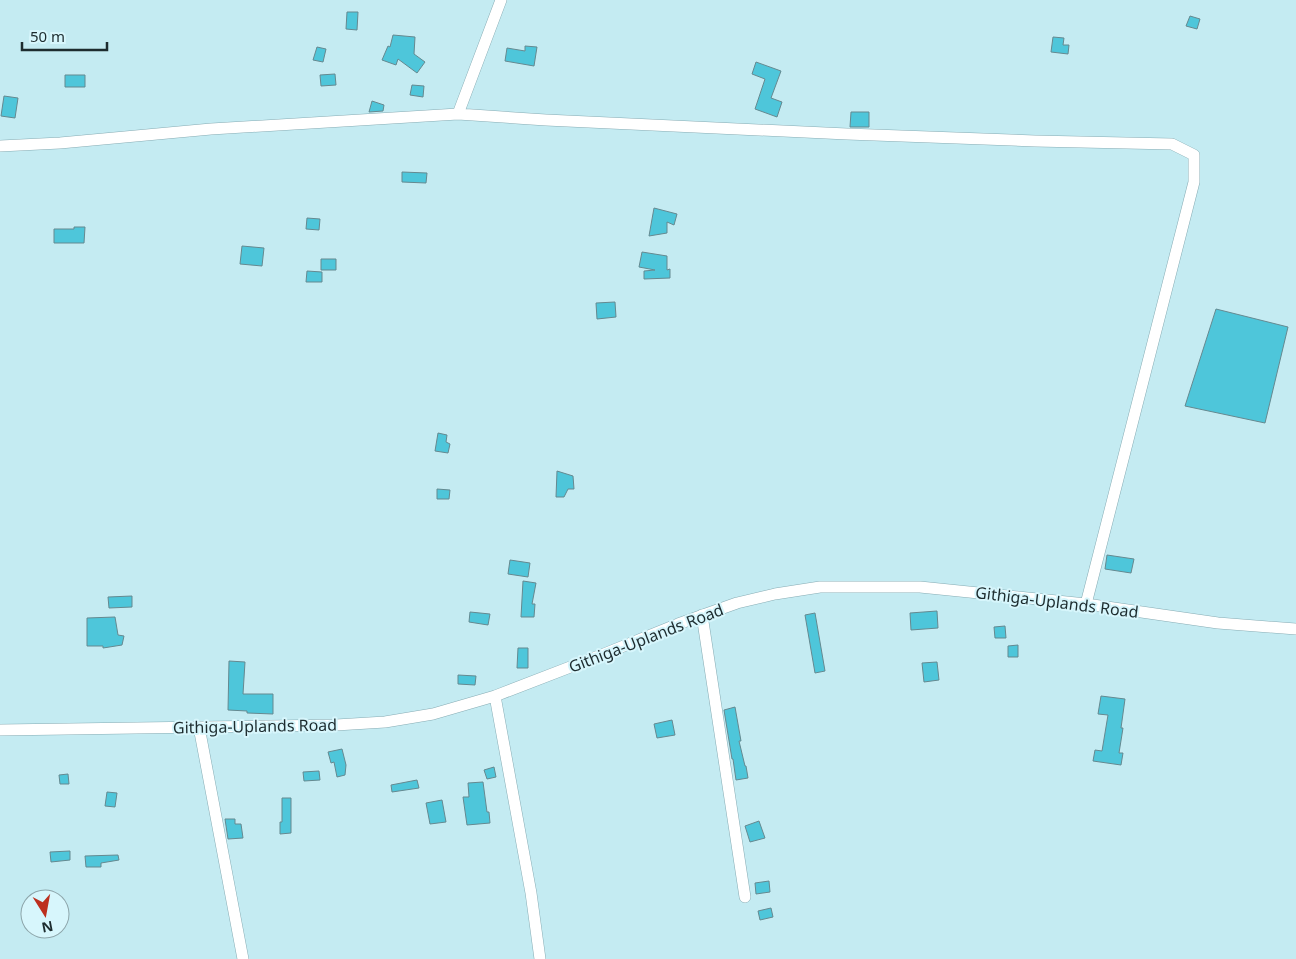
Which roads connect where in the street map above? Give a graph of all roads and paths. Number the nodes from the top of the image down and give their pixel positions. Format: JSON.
{"nodes":[{"id":1,"x":501,"y":0,"type":"edge"},
{"id":2,"x":458,"y":114,"type":"junction"},
{"id":3,"x":0,"y":146,"type":"edge"},
{"id":4,"x":1086,"y":604,"type":"junction"},
{"id":5,"x":702,"y":615,"type":"junction"},
{"id":6,"x":1296,"y":629,"type":"edge"},
{"id":7,"x":495,"y":696,"type":"junction"},
{"id":8,"x":199,"y":727,"type":"junction"},
{"id":9,"x":0,"y":730,"type":"edge"},
{"id":10,"x":745,"y":897,"type":"dead end"},
{"id":11,"x":243,"y":959,"type":"edge"},
{"id":12,"x":540,"y":959,"type":"edge"}],
"edges":[{"from":1,"to":2,"type":"street"},
{"from":2,"to":3,"type":"street"},
{"from":2,"to":4,"type":"street"},
{"from":4,"to":5,"type":"street","name":"Githiga-Uplands Road"},
{"from":4,"to":6,"type":"street","name":"Githiga-Uplands Road"},
{"from":5,"to":7,"type":"street","name":"Githiga-Uplands Road"},
{"from":5,"to":10,"type":"street"},
{"from":7,"to":8,"type":"street","name":"Githiga-Uplands Road"},
{"from":7,"to":12,"type":"street"},
{"from":8,"to":9,"type":"street","name":"Githiga-Uplands Road"},
{"from":8,"to":11,"type":"street"}]}
